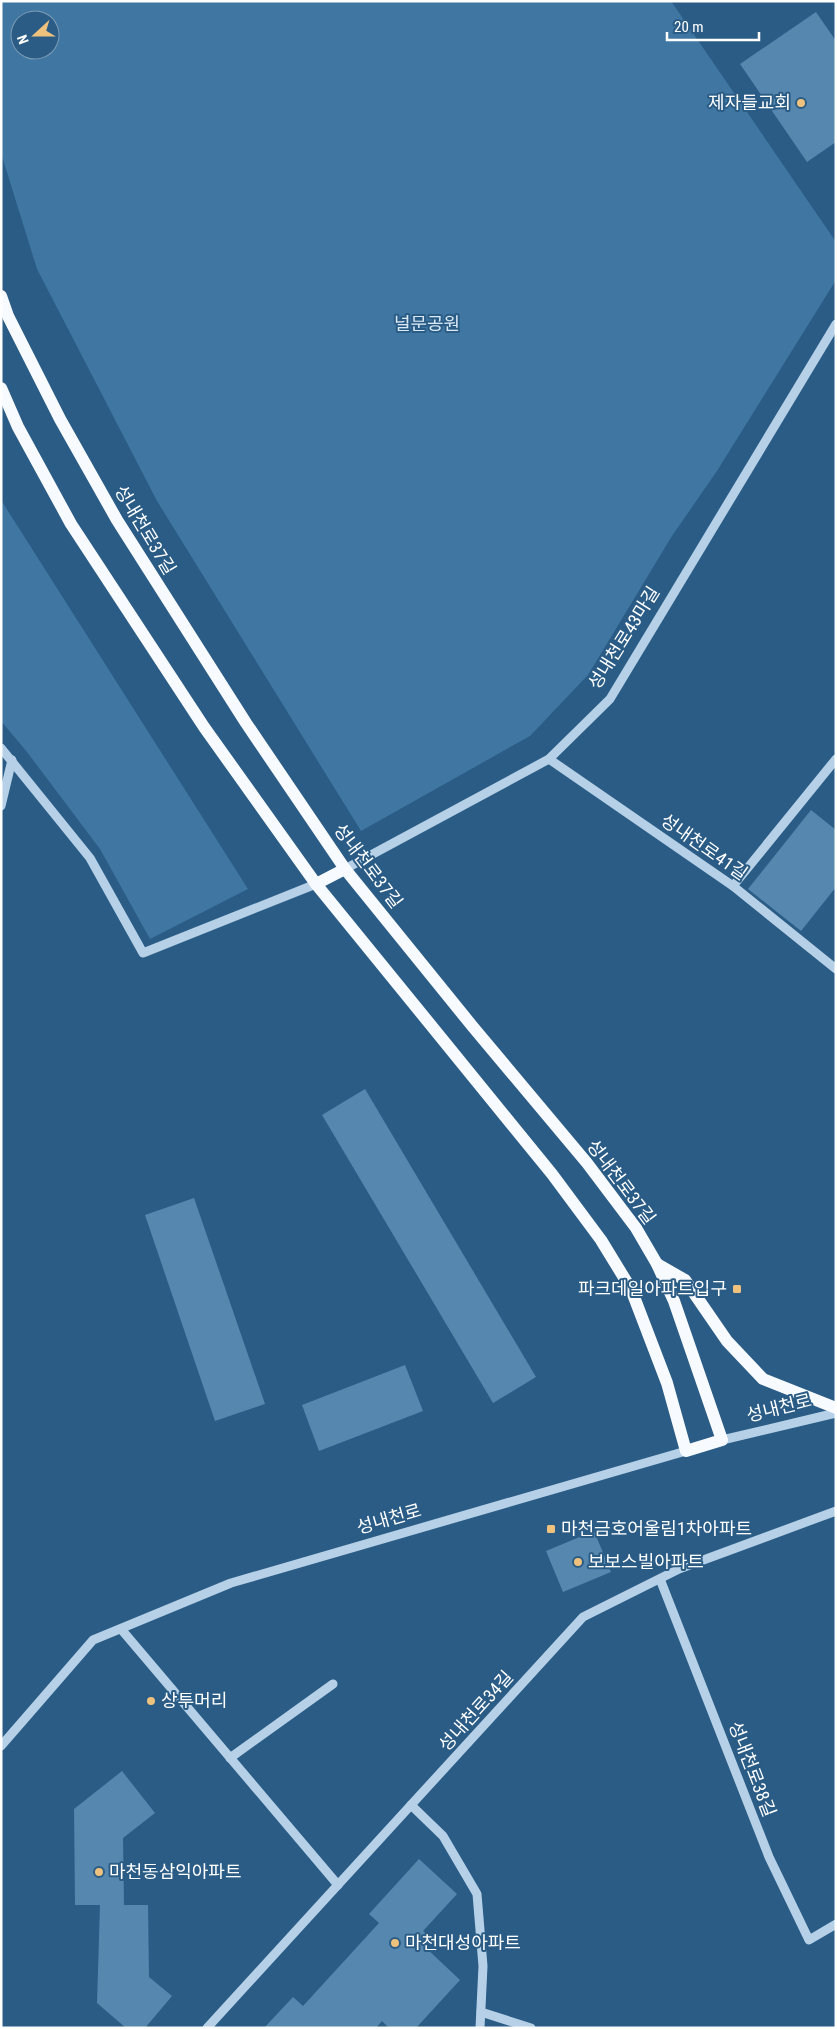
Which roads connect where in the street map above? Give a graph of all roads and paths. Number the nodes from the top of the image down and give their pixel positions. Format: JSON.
{"nodes":[{"id":1,"x":1,"y":296,"type":"edge"},
{"id":2,"x":836,"y":324,"type":"edge"},
{"id":3,"x":1,"y":388,"type":"edge"},
{"id":4,"x":1,"y":748,"type":"edge"},
{"id":5,"x":549,"y":759,"type":"junction"},
{"id":6,"x":836,"y":759,"type":"edge"},
{"id":7,"x":12,"y":760,"type":"junction"},
{"id":8,"x":1,"y":806,"type":"edge"},
{"id":9,"x":345,"y":869,"type":"junction"},
{"id":10,"x":316,"y":884,"type":"junction"},
{"id":11,"x":733,"y":886,"type":"junction"},
{"id":12,"x":836,"y":969,"type":"edge"},
{"id":13,"x":657,"y":1264,"type":"junction"},
{"id":14,"x":836,"y":1408,"type":"edge"},
{"id":15,"x":836,"y":1413,"type":"edge"},
{"id":16,"x":722,"y":1440,"type":"junction"},
{"id":17,"x":686,"y":1450,"type":"junction"},
{"id":18,"x":836,"y":1511,"type":"edge"},
{"id":19,"x":660,"y":1579,"type":"junction"},
{"id":20,"x":121,"y":1629,"type":"junction"},
{"id":21,"x":333,"y":1684,"type":"dead end"},
{"id":22,"x":1,"y":1746,"type":"edge"},
{"id":23,"x":230,"y":1758,"type":"junction"},
{"id":24,"x":411,"y":1805,"type":"junction"},
{"id":25,"x":338,"y":1885,"type":"junction"},
{"id":26,"x":836,"y":1924,"type":"edge"},
{"id":27,"x":481,"y":2012,"type":"junction"},
{"id":28,"x":207,"y":2028,"type":"edge"},
{"id":29,"x":480,"y":2028,"type":"edge"},
{"id":30,"x":530,"y":2028,"type":"edge"}],
"edges":[{"from":1,"to":9,"type":"main road","name":"성내천로37길"},
{"from":2,"to":5,"type":"street","name":"성내천로43마길"},
{"from":3,"to":10,"type":"main road"},
{"from":4,"to":7,"type":"street"},
{"from":5,"to":9,"type":"street","name":"성내천로43마길"},
{"from":5,"to":11,"type":"street","name":"성내천로41길"},
{"from":6,"to":11,"type":"street"},
{"from":7,"to":8,"type":"street"},
{"from":7,"to":10,"type":"street"},
{"from":9,"to":10,"type":"main road","name":"성내천로43마길"},
{"from":9,"to":13,"type":"main road","name":"성내천로37길"},
{"from":10,"to":17,"type":"main road"},
{"from":11,"to":12,"type":"street","name":"성내천로41길"},
{"from":13,"to":14,"type":"main road"},
{"from":13,"to":16,"type":"main road","name":"성내천로37길"},
{"from":15,"to":16,"type":"street","name":"성내천로"},
{"from":16,"to":17,"type":"main road","name":"성내천로"},
{"from":17,"to":20,"type":"street","name":"성내천로"},
{"from":18,"to":19,"type":"street","name":"성내천로34길"},
{"from":19,"to":24,"type":"street","name":"성내천로34길"},
{"from":19,"to":26,"type":"street","name":"성내천로38길"},
{"from":20,"to":22,"type":"street","name":"성내천로"},
{"from":20,"to":23,"type":"street"},
{"from":21,"to":23,"type":"street"},
{"from":23,"to":25,"type":"street"},
{"from":24,"to":25,"type":"street","name":"성내천로34길"},
{"from":24,"to":27,"type":"street"},
{"from":25,"to":28,"type":"street","name":"성내천로34길"},
{"from":27,"to":29,"type":"street"},
{"from":27,"to":30,"type":"street"}]}
